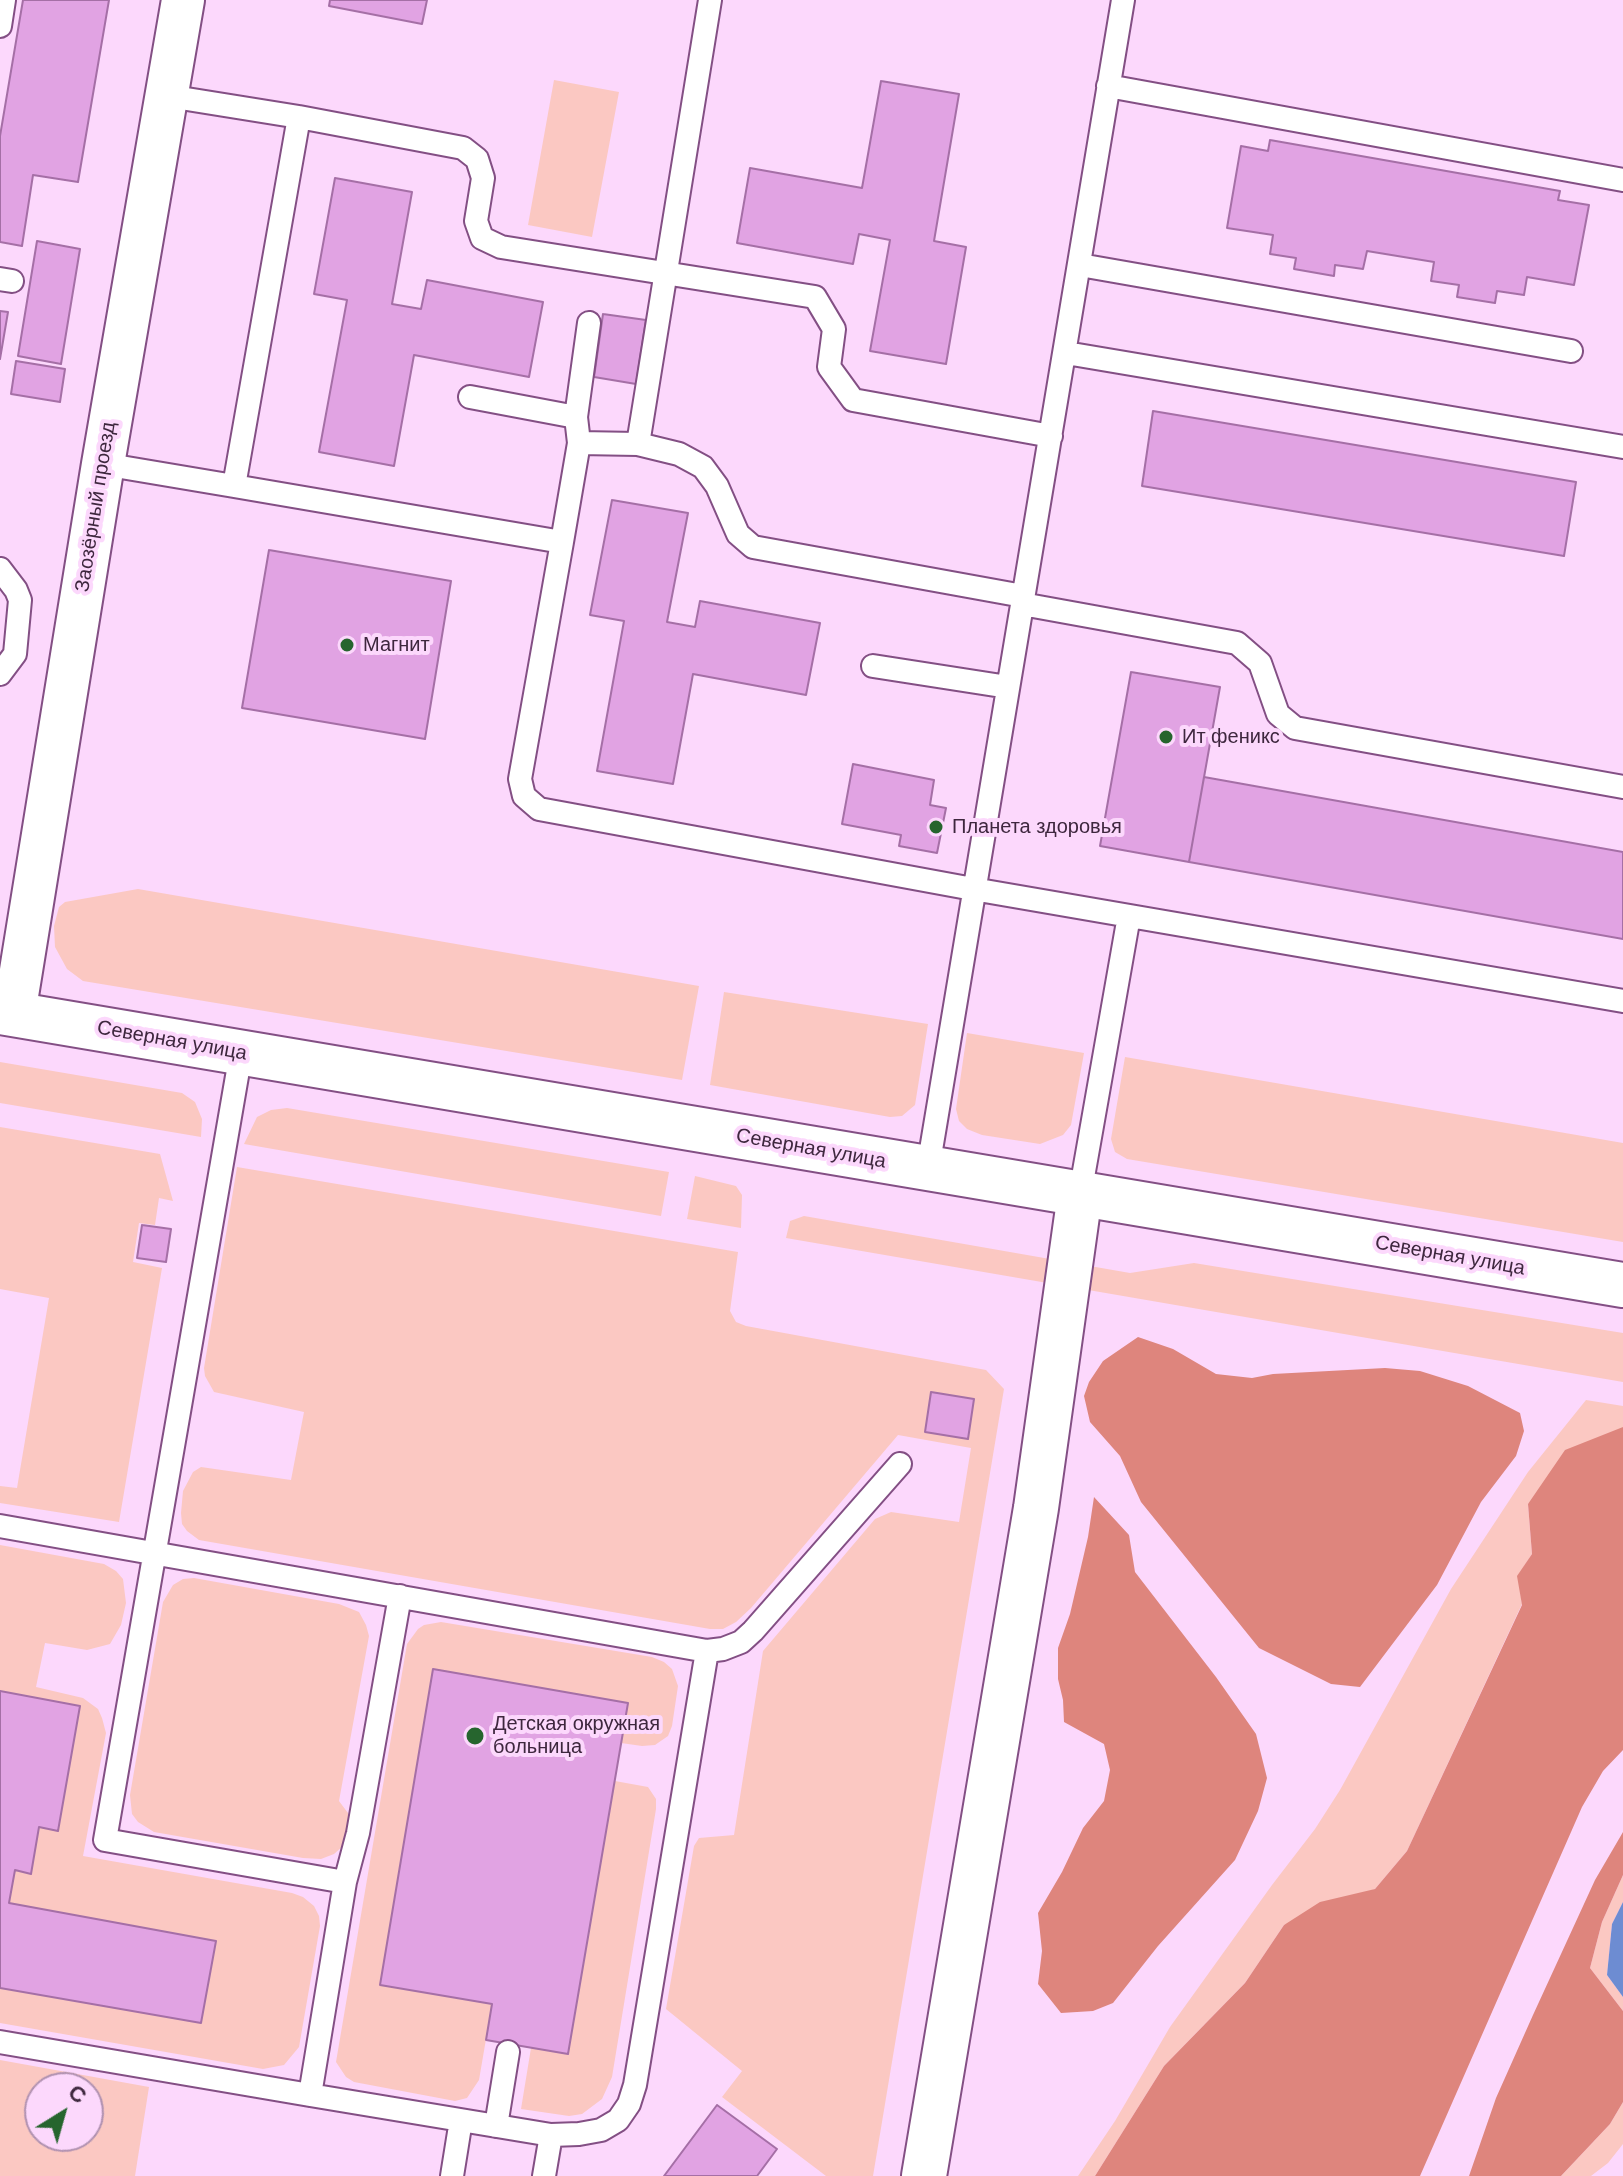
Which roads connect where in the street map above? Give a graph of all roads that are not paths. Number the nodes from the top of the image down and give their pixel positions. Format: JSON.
{"nodes":[{"id":1,"x":183,"y":0,"type":"edge"},
{"id":2,"x":710,"y":0,"type":"edge"},
{"id":3,"x":1123,"y":0,"type":"edge"},
{"id":4,"x":1108,"y":86,"type":"junction"},
{"id":5,"x":168,"y":96,"type":"junction"},
{"id":6,"x":299,"y":117,"type":"junction"},
{"id":7,"x":1623,"y":180,"type":"edge"},
{"id":8,"x":1080,"y":265,"type":"junction"},
{"id":9,"x":667,"y":274,"type":"junction"},
{"id":10,"x":589,"y":323,"type":"dead end"},
{"id":11,"x":1571,"y":351,"type":"dead end"},
{"id":12,"x":1066,"y":353,"type":"junction"},
{"id":13,"x":470,"y":397,"type":"dead end"},
{"id":14,"x":576,"y":417,"type":"junction"},
{"id":15,"x":1051,"y":436,"type":"junction"},
{"id":16,"x":579,"y":443,"type":"junction"},
{"id":17,"x":638,"y":444,"type":"junction"},
{"id":18,"x":1623,"y":447,"type":"edge"},
{"id":19,"x":103,"y":464,"type":"junction"},
{"id":20,"x":234,"y":486,"type":"junction"},
{"id":21,"x":562,"y":542,"type":"junction"},
{"id":22,"x":0,"y":569,"type":"edge"},
{"id":23,"x":1022,"y":600,"type":"junction"},
{"id":24,"x":873,"y":666,"type":"dead end"},
{"id":25,"x":0,"y":674,"type":"edge"},
{"id":26,"x":1008,"y":687,"type":"junction"},
{"id":27,"x":1623,"y":787,"type":"edge"},
{"id":28,"x":973,"y":889,"type":"junction"},
{"id":29,"x":1129,"y":916,"type":"junction"},
{"id":30,"x":1623,"y":1001,"type":"edge"},
{"id":31,"x":7,"y":1013,"type":"edge"},
{"id":32,"x":241,"y":1053,"type":"junction"},
{"id":33,"x":928,"y":1168,"type":"junction"},
{"id":34,"x":1080,"y":1194,"type":"junction"},
{"id":35,"x":1623,"y":1285,"type":"edge"},
{"id":36,"x":900,"y":1464,"type":"dead end"},
{"id":37,"x":0,"y":1526,"type":"edge"},
{"id":38,"x":153,"y":1552,"type":"junction"},
{"id":39,"x":400,"y":1596,"type":"junction"},
{"id":40,"x":707,"y":1651,"type":"junction"},
{"id":41,"x":345,"y":1882,"type":"junction"},
{"id":42,"x":0,"y":2042,"type":"edge"},
{"id":43,"x":508,"y":2052,"type":"dead end"},
{"id":44,"x":310,"y":2095,"type":"junction"},
{"id":45,"x":461,"y":2120,"type":"junction"},
{"id":46,"x":496,"y":2126,"type":"junction"},
{"id":47,"x":551,"y":2135,"type":"junction"},
{"id":48,"x":452,"y":2176,"type":"edge"},
{"id":49,"x":544,"y":2176,"type":"edge"},
{"id":50,"x":924,"y":2176,"type":"edge"}],
"edges":[{"from":1,"to":5,"type":"street","name":"Заозёрный проезд"},
{"from":2,"to":9,"type":"lane"},
{"from":3,"to":4,"type":"lane"},
{"from":4,"to":7,"type":"lane"},
{"from":4,"to":8,"type":"lane"},
{"from":5,"to":6,"type":"lane"},
{"from":5,"to":19,"type":"street","name":"Заозёрный проезд"},
{"from":6,"to":9,"type":"lane"},
{"from":6,"to":20,"type":"lane"},
{"from":8,"to":11,"type":"lane"},
{"from":8,"to":12,"type":"lane"},
{"from":9,"to":15,"type":"lane"},
{"from":9,"to":17,"type":"lane"},
{"from":10,"to":14,"type":"lane"},
{"from":12,"to":15,"type":"lane"},
{"from":12,"to":18,"type":"lane"},
{"from":13,"to":14,"type":"lane"},
{"from":14,"to":16,"type":"lane"},
{"from":15,"to":23,"type":"lane"},
{"from":16,"to":17,"type":"lane"},
{"from":16,"to":21,"type":"lane"},
{"from":17,"to":23,"type":"lane"},
{"from":19,"to":20,"type":"lane"},
{"from":19,"to":31,"type":"street","name":"Заозёрный проезд"},
{"from":20,"to":21,"type":"lane"},
{"from":21,"to":28,"type":"lane"},
{"from":22,"to":25,"type":"lane"},
{"from":23,"to":26,"type":"lane"},
{"from":23,"to":27,"type":"lane"},
{"from":24,"to":26,"type":"lane"},
{"from":26,"to":28,"type":"lane"},
{"from":28,"to":29,"type":"lane"},
{"from":28,"to":33,"type":"lane"},
{"from":29,"to":30,"type":"lane"},
{"from":29,"to":34,"type":"lane"},
{"from":31,"to":32,"type":"main road","name":"Северная улица"},
{"from":32,"to":33,"type":"main road","name":"Северная улица"},
{"from":32,"to":38,"type":"lane"},
{"from":33,"to":34,"type":"main road","name":"Северная улица"},
{"from":34,"to":35,"type":"main road","name":"Северная улица"},
{"from":34,"to":50,"type":"main road"},
{"from":36,"to":40,"type":"lane"},
{"from":37,"to":38,"type":"lane"},
{"from":38,"to":39,"type":"lane"},
{"from":38,"to":41,"type":"lane"},
{"from":39,"to":40,"type":"lane"},
{"from":39,"to":41,"type":"lane"},
{"from":40,"to":47,"type":"lane"},
{"from":41,"to":44,"type":"lane"},
{"from":42,"to":44,"type":"lane"},
{"from":43,"to":46,"type":"lane"},
{"from":44,"to":45,"type":"lane"},
{"from":45,"to":46,"type":"lane"},
{"from":45,"to":48,"type":"lane"},
{"from":46,"to":47,"type":"lane"},
{"from":47,"to":49,"type":"lane"}]}
